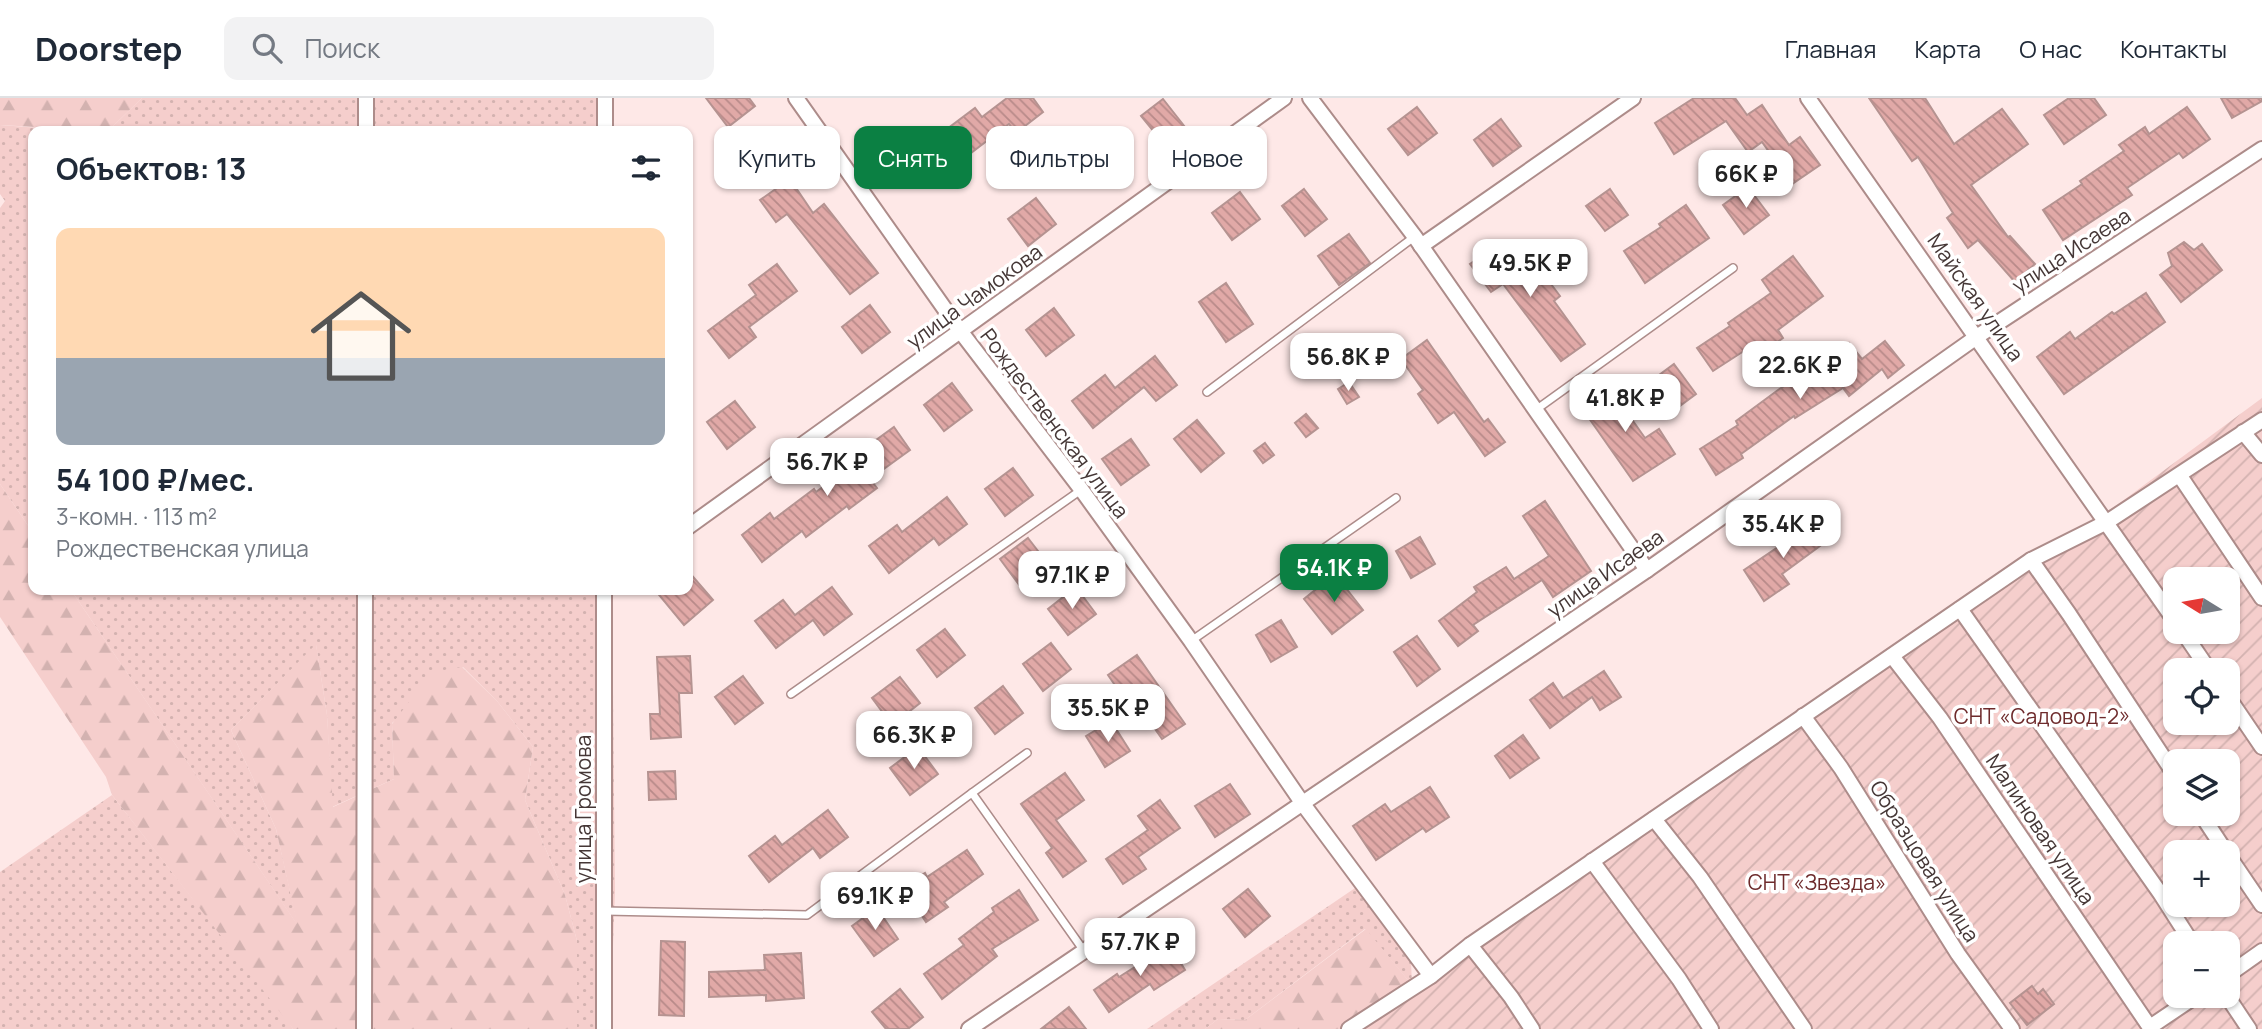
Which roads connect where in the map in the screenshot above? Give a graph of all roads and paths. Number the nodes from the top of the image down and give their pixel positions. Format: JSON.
{"nodes":[{"id":1,"x":366,"y":98,"type":"edge"},
{"id":2,"x":605,"y":98,"type":"edge"},
{"id":3,"x":796,"y":98,"type":"edge"},
{"id":4,"x":1284,"y":98,"type":"edge"},
{"id":5,"x":1310,"y":98,"type":"edge"},
{"id":6,"x":1633,"y":98,"type":"edge"},
{"id":7,"x":1808,"y":98,"type":"edge"},
{"id":8,"x":366,"y":126,"type":"edge"},
{"id":9,"x":605,"y":126,"type":"edge"},
{"id":10,"x":2262,"y":149,"type":"edge"},
{"id":11,"x":1418,"y":241,"type":"junction"},
{"id":12,"x":1733,"y":268,"type":"dead end"},
{"id":13,"x":961,"y":332,"type":"junction"},
{"id":14,"x":1978,"y":336,"type":"junction"},
{"id":15,"x":1207,"y":392,"type":"dead end"},
{"id":16,"x":1536,"y":409,"type":"junction"},
{"id":17,"x":2262,"y":420,"type":"edge"},
{"id":18,"x":2243,"y":432,"type":"junction"},
{"id":19,"x":2262,"y":455,"type":"edge"},
{"id":20,"x":2179,"y":476,"type":"junction"},
{"id":21,"x":1081,"y":489,"type":"junction"},
{"id":22,"x":1396,"y":498,"type":"dead end"},
{"id":23,"x":2108,"y":522,"type":"junction"},
{"id":24,"x":693,"y":523,"type":"edge"},
{"id":25,"x":2031,"y":560,"type":"junction"},
{"id":26,"x":1647,"y":570,"type":"junction"},
{"id":27,"x":365,"y":595,"type":"edge"},
{"id":28,"x":604,"y":595,"type":"edge"},
{"id":29,"x":2262,"y":598,"type":"edge"},
{"id":30,"x":2163,"y":603,"type":"edge"},
{"id":31,"x":1959,"y":609,"type":"junction"},
{"id":32,"x":1191,"y":641,"type":"junction"},
{"id":33,"x":1892,"y":656,"type":"junction"},
{"id":34,"x":791,"y":694,"type":"dead end"},
{"id":35,"x":2240,"y":715,"type":"edge"},
{"id":36,"x":1803,"y":716,"type":"junction"},
{"id":37,"x":2262,"y":747,"type":"edge"},
{"id":38,"x":1027,"y":753,"type":"dead end"},
{"id":39,"x":2163,"y":757,"type":"edge"},
{"id":40,"x":972,"y":793,"type":"junction"},
{"id":41,"x":1303,"y":804,"type":"junction"},
{"id":42,"x":1654,"y":819,"type":"junction"},
{"id":43,"x":1592,"y":861,"type":"junction"},
{"id":44,"x":2240,"y":872,"type":"edge"},
{"id":45,"x":2262,"y":905,"type":"edge"},
{"id":46,"x":605,"y":911,"type":"junction"},
{"id":47,"x":2184,"y":931,"type":"edge"},
{"id":48,"x":1470,"y":945,"type":"junction"},
{"id":49,"x":2262,"y":951,"type":"edge"},
{"id":50,"x":1084,"y":952,"type":"junction"},
{"id":51,"x":2240,"y":967,"type":"edge"},
{"id":52,"x":1431,"y":976,"type":"junction"},
{"id":53,"x":2179,"y":1008,"type":"edge"},
{"id":54,"x":2235,"y":1008,"type":"edge"},
{"id":55,"x":2150,"y":1028,"type":"edge"},
{"id":56,"x":364,"y":1029,"type":"edge"},
{"id":57,"x":604,"y":1029,"type":"edge"},
{"id":58,"x":969,"y":1029,"type":"edge"},
{"id":59,"x":1349,"y":1029,"type":"edge"},
{"id":60,"x":1532,"y":1029,"type":"edge"},
{"id":61,"x":1711,"y":1029,"type":"edge"},
{"id":62,"x":1804,"y":1029,"type":"edge"},
{"id":63,"x":2011,"y":1029,"type":"edge"},
{"id":64,"x":2249,"y":1029,"type":"edge"}],
"edges":[{"from":1,"to":8,"type":"street"},
{"from":2,"to":9,"type":"street"},
{"from":3,"to":13,"type":"street","name":"Рождественская улица"},
{"from":4,"to":13,"type":"street","name":"улица Чамокова"},
{"from":5,"to":11,"type":"street"},
{"from":6,"to":11,"type":"street"},
{"from":7,"to":14,"type":"street","name":"Майская улица"},
{"from":10,"to":14,"type":"street","name":"улица Исаева"},
{"from":11,"to":15,"type":"lane"},
{"from":11,"to":16,"type":"street"},
{"from":12,"to":16,"type":"lane"},
{"from":13,"to":21,"type":"street","name":"Рождественская улица"},
{"from":13,"to":24,"type":"street","name":"улица Чамокова"},
{"from":14,"to":23,"type":"street","name":"Майская улица"},
{"from":14,"to":26,"type":"street","name":"улица Исаева"},
{"from":16,"to":26,"type":"street"},
{"from":17,"to":18,"type":"street"},
{"from":18,"to":19,"type":"street"},
{"from":18,"to":20,"type":"street"},
{"from":20,"to":23,"type":"street"},
{"from":20,"to":29,"type":"street"},
{"from":21,"to":32,"type":"street","name":"Рождественская улица"},
{"from":21,"to":34,"type":"lane"},
{"from":22,"to":32,"type":"lane"},
{"from":23,"to":25,"type":"street"},
{"from":23,"to":30,"type":"street","name":"Майская улица"},
{"from":25,"to":31,"type":"street"},
{"from":25,"to":39,"type":"street"},
{"from":26,"to":41,"type":"street","name":"улица Исаева"},
{"from":27,"to":56,"type":"street"},
{"from":28,"to":46,"type":"street","name":"улица Громова"},
{"from":31,"to":33,"type":"street"},
{"from":31,"to":47,"type":"street"},
{"from":32,"to":41,"type":"street","name":"Рождественская улица"},
{"from":33,"to":36,"type":"street"},
{"from":33,"to":55,"type":"street","name":"Малиновая улица"},
{"from":35,"to":37,"type":"street"},
{"from":36,"to":42,"type":"street"},
{"from":36,"to":63,"type":"street","name":"Образцовая улица"},
{"from":38,"to":40,"type":"lane"},
{"from":40,"to":46,"type":"lane"},
{"from":40,"to":50,"type":"lane"},
{"from":41,"to":50,"type":"street","name":"улица Исаева"},
{"from":41,"to":52,"type":"street","name":"Рождественская улица"},
{"from":42,"to":43,"type":"street"},
{"from":42,"to":62,"type":"street"},
{"from":43,"to":48,"type":"street"},
{"from":43,"to":61,"type":"street"},
{"from":44,"to":45,"type":"street"},
{"from":46,"to":57,"type":"street","name":"улица Громова"},
{"from":48,"to":52,"type":"street"},
{"from":48,"to":60,"type":"street"},
{"from":49,"to":51,"type":"street"},
{"from":50,"to":58,"type":"street","name":"улица Исаева"},
{"from":52,"to":59,"type":"street"},
{"from":53,"to":55,"type":"street"},
{"from":54,"to":64,"type":"street"}]}
